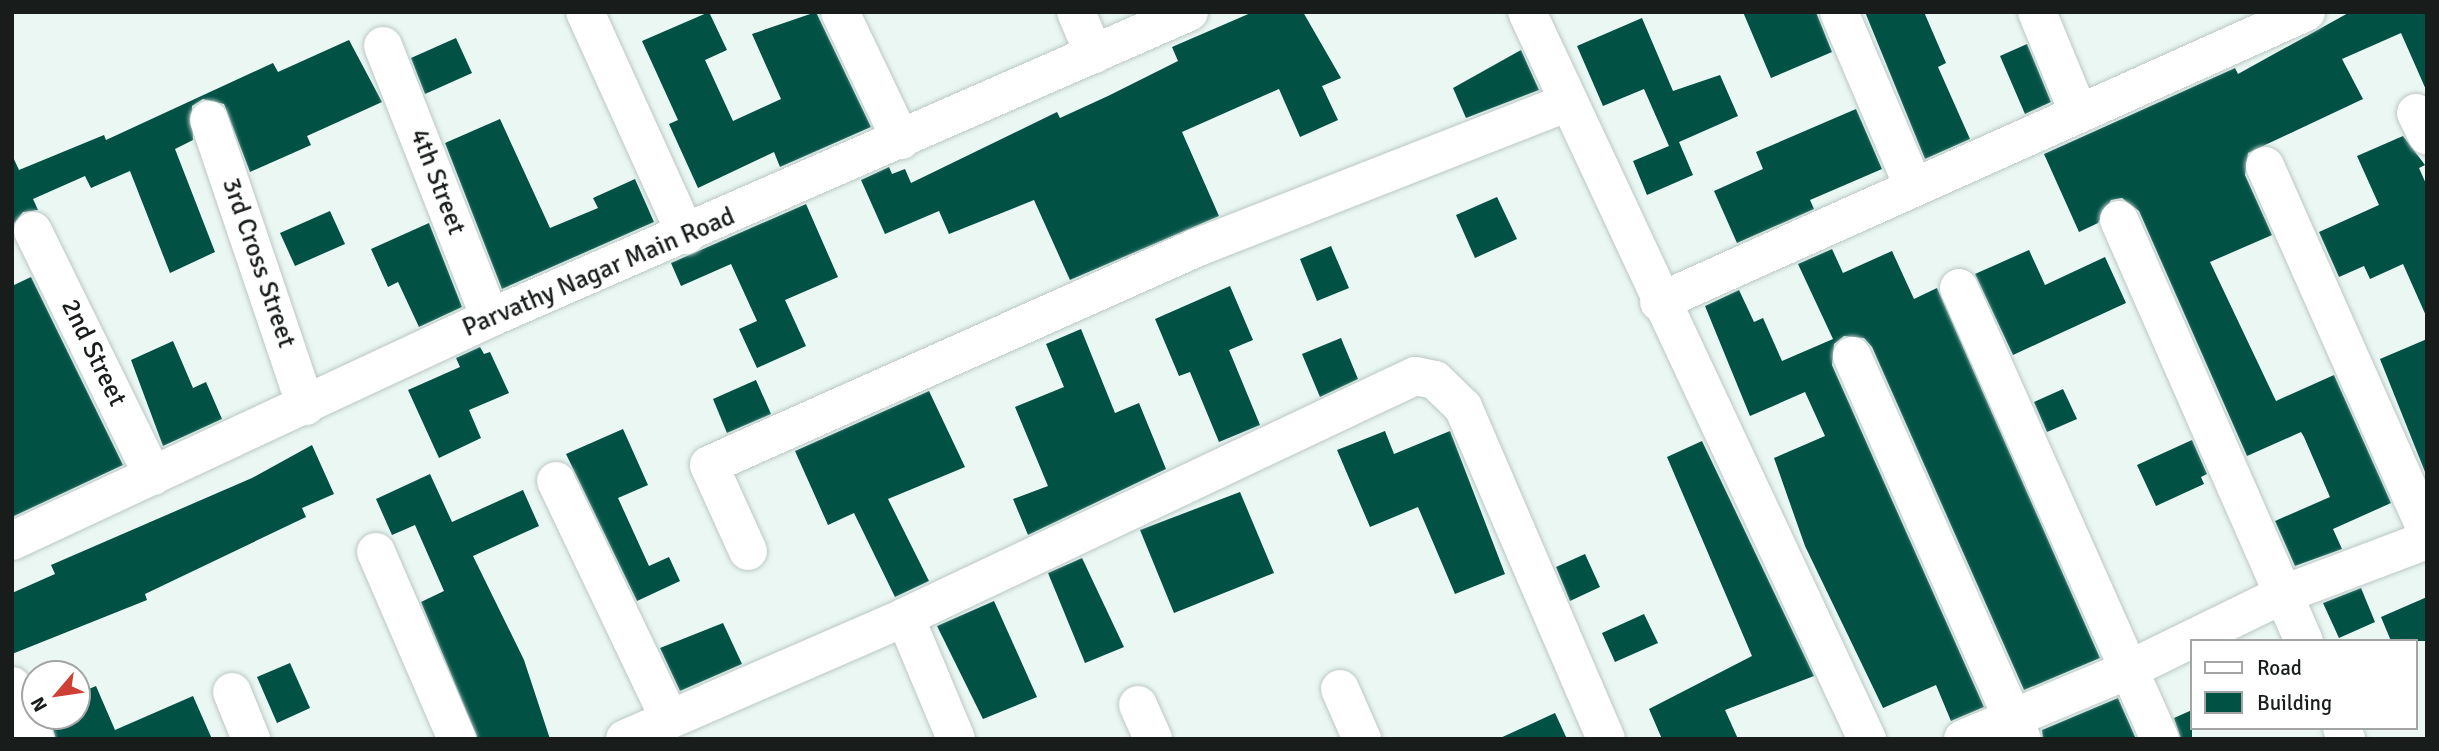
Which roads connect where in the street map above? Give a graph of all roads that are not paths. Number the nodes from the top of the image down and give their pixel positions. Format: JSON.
{"nodes":[{"id":1,"x":585,"y":12,"type":"edge"},
{"id":2,"x":840,"y":12,"type":"edge"},
{"id":3,"x":1076,"y":12,"type":"edge"},
{"id":4,"x":1189,"y":12,"type":"edge"},
{"id":5,"x":1527,"y":12,"type":"edge"},
{"id":6,"x":1839,"y":12,"type":"edge"},
{"id":7,"x":2037,"y":12,"type":"edge"},
{"id":8,"x":2306,"y":12,"type":"edge"},
{"id":9,"x":2237,"y":27,"type":"edge"},
{"id":10,"x":383,"y":46,"type":"dead end"},
{"id":11,"x":1094,"y":54,"type":"junction"},
{"id":12,"x":1568,"y":103,"type":"junction"},
{"id":13,"x":2080,"y":114,"type":"junction"},
{"id":14,"x":209,"y":120,"type":"dead end"},
{"id":15,"x":901,"y":140,"type":"junction"},
{"id":16,"x":2265,"y":166,"type":"dead end"},
{"id":17,"x":1914,"y":188,"type":"junction"},
{"id":18,"x":2119,"y":220,"type":"dead end"},
{"id":19,"x":33,"y":231,"type":"dead end"},
{"id":20,"x":686,"y":235,"type":"junction"},
{"id":21,"x":1959,"y":288,"type":"dead end"},
{"id":22,"x":1659,"y":302,"type":"junction"},
{"id":23,"x":490,"y":318,"type":"junction"},
{"id":24,"x":1852,"y":356,"type":"dead end"},
{"id":25,"x":306,"y":405,"type":"junction"},
{"id":26,"x":153,"y":476,"type":"junction"},
{"id":27,"x":556,"y":481,"type":"dead end"},
{"id":28,"x":2427,"y":531,"type":"edge"},
{"id":29,"x":2427,"y":540,"type":"edge"},
{"id":30,"x":12,"y":541,"type":"edge"},
{"id":31,"x":748,"y":551,"type":"dead end"},
{"id":32,"x":376,"y":552,"type":"dead end"},
{"id":33,"x":2284,"y":593,"type":"junction"},
{"id":34,"x":905,"y":617,"type":"junction"},
{"id":35,"x":2190,"y":639,"type":"edge"},
{"id":36,"x":2191,"y":639,"type":"edge"},
{"id":37,"x":2303,"y":639,"type":"edge"},
{"id":38,"x":2128,"y":670,"type":"junction"},
{"id":39,"x":12,"y":686,"type":"edge"},
{"id":40,"x":1340,"y":689,"type":"dead end"},
{"id":41,"x":232,"y":692,"type":"dead end"},
{"id":42,"x":669,"y":718,"type":"junction"},
{"id":43,"x":2017,"y":729,"type":"edge"},
{"id":44,"x":35,"y":739,"type":"edge"},
{"id":45,"x":251,"y":739,"type":"edge"},
{"id":46,"x":457,"y":739,"type":"edge"},
{"id":47,"x":625,"y":739,"type":"edge"},
{"id":48,"x":956,"y":739,"type":"edge"},
{"id":49,"x":1362,"y":739,"type":"edge"},
{"id":50,"x":1606,"y":739,"type":"edge"},
{"id":51,"x":1867,"y":739,"type":"edge"},
{"id":52,"x":1963,"y":739,"type":"edge"},
{"id":53,"x":2160,"y":739,"type":"edge"}],
"edges":[{"from":1,"to":20,"type":"street"},
{"from":2,"to":15,"type":"street"},
{"from":3,"to":11,"type":"street"},
{"from":4,"to":11,"type":"street","name":"Parvathy Nagar Main Road"},
{"from":5,"to":12,"type":"street"},
{"from":6,"to":17,"type":"street"},
{"from":7,"to":13,"type":"street"},
{"from":8,"to":9,"type":"street"},
{"from":9,"to":13,"type":"street"},
{"from":10,"to":23,"type":"street","name":"4th Street"},
{"from":11,"to":15,"type":"street","name":"Parvathy Nagar Main Road"},
{"from":12,"to":22,"type":"street"},
{"from":12,"to":31,"type":"street"},
{"from":13,"to":17,"type":"street"},
{"from":14,"to":25,"type":"street","name":"3rd Cross Street"},
{"from":15,"to":20,"type":"street","name":"Parvathy Nagar Main Road"},
{"from":16,"to":28,"type":"street"},
{"from":17,"to":22,"type":"street"},
{"from":18,"to":33,"type":"street"},
{"from":19,"to":26,"type":"street","name":"2nd Street"},
{"from":20,"to":23,"type":"street","name":"Parvathy Nagar Main Road"},
{"from":21,"to":38,"type":"street"},
{"from":22,"to":51,"type":"street"},
{"from":23,"to":25,"type":"street","name":"Parvathy Nagar Main Road"},
{"from":24,"to":43,"type":"street"},
{"from":25,"to":26,"type":"street","name":"Parvathy Nagar Main Road"},
{"from":26,"to":30,"type":"street","name":"Parvathy Nagar Main Road"},
{"from":27,"to":42,"type":"street"},
{"from":29,"to":33,"type":"street"},
{"from":32,"to":46,"type":"street"},
{"from":33,"to":36,"type":"street"},
{"from":33,"to":37,"type":"street"},
{"from":34,"to":42,"type":"street"},
{"from":34,"to":48,"type":"street"},
{"from":34,"to":50,"type":"street"},
{"from":35,"to":38,"type":"street"},
{"from":38,"to":43,"type":"street"},
{"from":38,"to":53,"type":"street"},
{"from":39,"to":44,"type":"street"},
{"from":40,"to":49,"type":"street"},
{"from":41,"to":45,"type":"street"},
{"from":42,"to":47,"type":"street"},
{"from":43,"to":52,"type":"street"}]}
